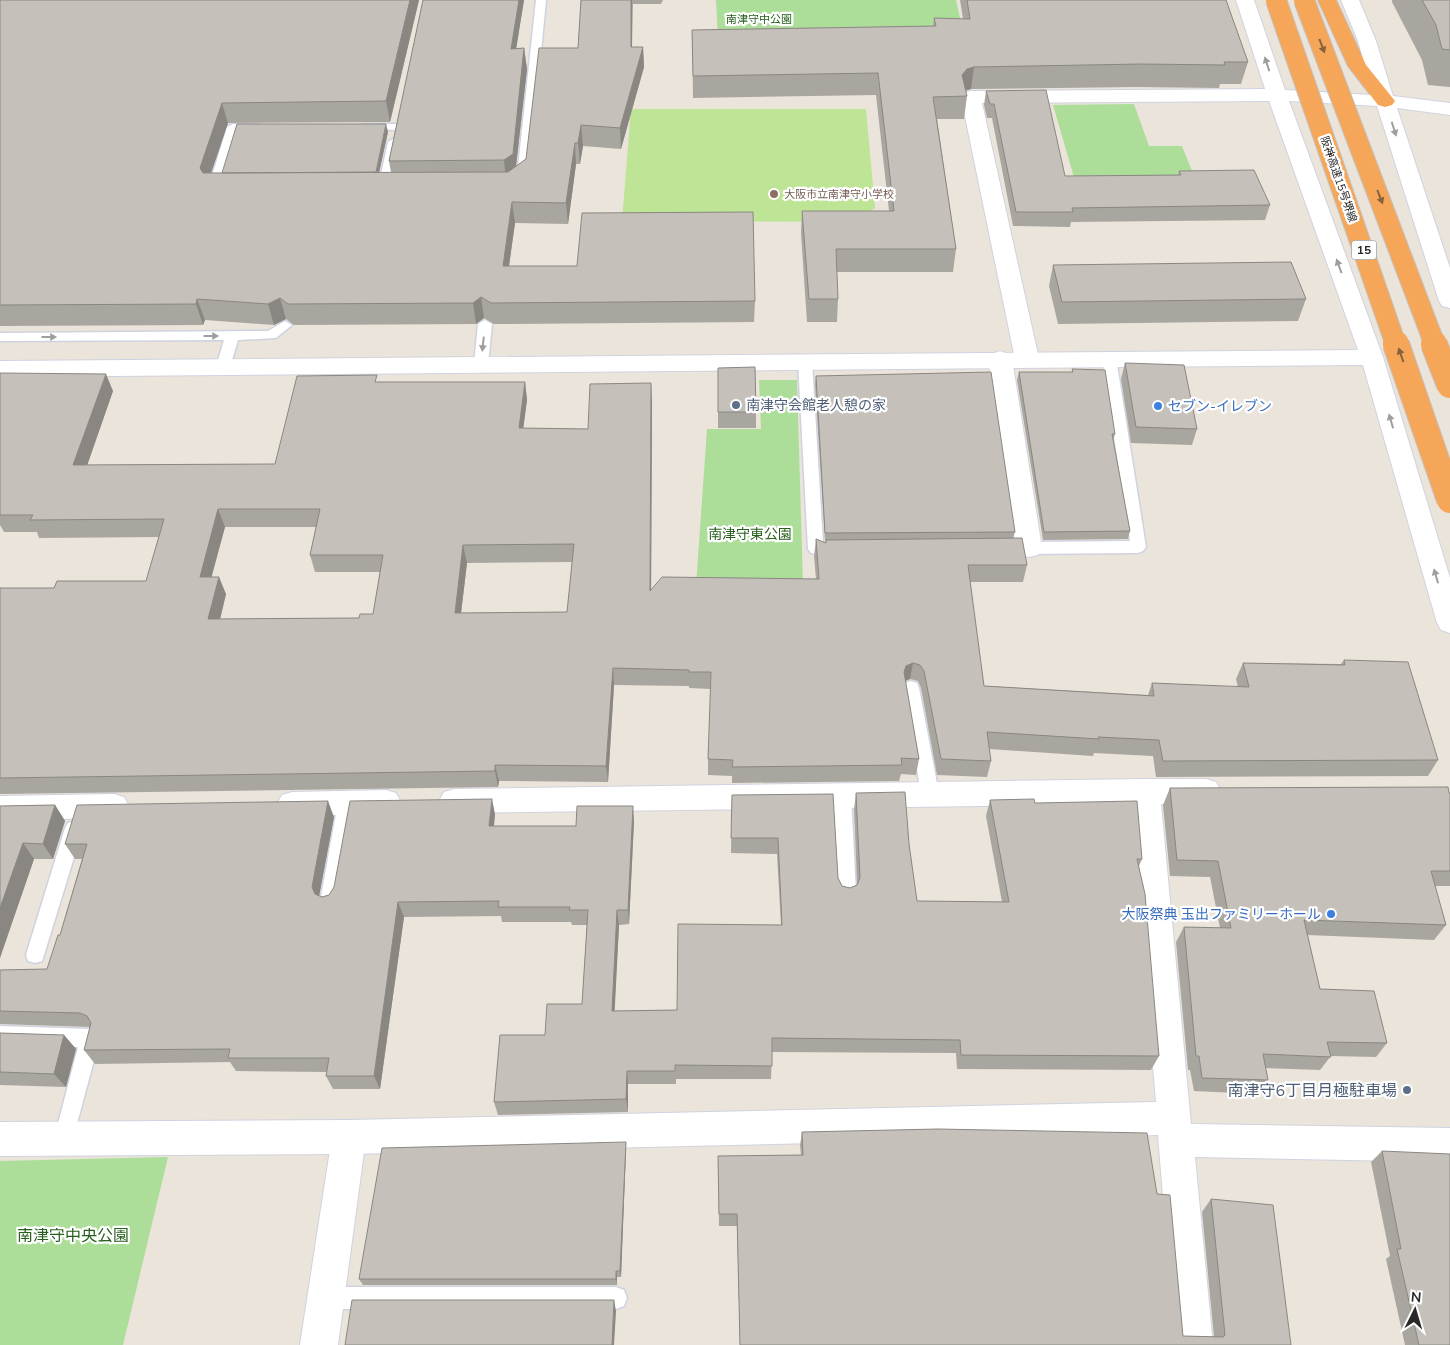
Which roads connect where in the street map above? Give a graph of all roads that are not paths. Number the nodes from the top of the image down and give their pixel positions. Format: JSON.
{"nodes":[{"id":1,"x":541,"y":0,"type":"edge"},
{"id":2,"x":1246,"y":0,"type":"edge"},
{"id":3,"x":1276,"y":0,"type":"edge"},
{"id":4,"x":1304,"y":0,"type":"edge"},
{"id":5,"x":1327,"y":0,"type":"edge"},
{"id":6,"x":1350,"y":0,"type":"edge"},
{"id":7,"x":1277,"y":95,"type":"junction"},
{"id":8,"x":1385,"y":101,"type":"junction"},
{"id":9,"x":1450,"y":109,"type":"edge"},
{"id":10,"x":398,"y":122,"type":"joint"},
{"id":11,"x":272,"y":127,"type":"edge"},
{"id":12,"x":349,"y":127,"type":"edge"},
{"id":13,"x":510,"y":187,"type":"edge"},
{"id":14,"x":234,"y":188,"type":"edge"},
{"id":15,"x":384,"y":188,"type":"edge"},
{"id":16,"x":1450,"y":301,"type":"edge"},
{"id":17,"x":485,"y":324,"type":"edge"},
{"id":18,"x":285,"y":325,"type":"edge"},
{"id":19,"x":232,"y":336,"type":"junction"},
{"id":20,"x":0,"y":337,"type":"edge"},
{"id":21,"x":1372,"y":357,"type":"junction"},
{"id":22,"x":1027,"y":358,"type":"junction"},
{"id":23,"x":1109,"y":358,"type":"junction"},
{"id":24,"x":1000,"y":359,"type":"junction"},
{"id":25,"x":805,"y":361,"type":"junction"},
{"id":26,"x":481,"y":364,"type":"junction"},
{"id":27,"x":223,"y":366,"type":"junction"},
{"id":28,"x":0,"y":369,"type":"edge"},
{"id":29,"x":1450,"y":385,"type":"edge"},
{"id":30,"x":1450,"y":500,"type":"edge"},
{"id":31,"x":845,"y":548,"type":"edge"},
{"id":32,"x":1019,"y":548,"type":"joint"},
{"id":33,"x":1450,"y":623,"type":"edge"},
{"id":34,"x":911,"y":688,"type":"dead end"},
{"id":35,"x":1234,"y":790,"type":"edge"},
{"id":36,"x":1145,"y":791,"type":"junction"},
{"id":37,"x":930,"y":794,"type":"junction"},
{"id":38,"x":842,"y":795,"type":"junction"},
{"id":39,"x":347,"y":803,"type":"junction"},
{"id":40,"x":268,"y":804,"type":"edge"},
{"id":41,"x":140,"y":806,"type":"edge"},
{"id":42,"x":80,"y":807,"type":"junction"},
{"id":43,"x":0,"y":808,"type":"edge"},
{"id":44,"x":848,"y":893,"type":"edge"},
{"id":45,"x":329,"y":902,"type":"edge"},
{"id":46,"x":35,"y":954,"type":"dead end"},
{"id":47,"x":0,"y":1035,"type":"edge"},
{"id":48,"x":1176,"y":1129,"type":"junction"},
{"id":49,"x":349,"y":1138,"type":"junction"},
{"id":50,"x":0,"y":1139,"type":"edge"},
{"id":51,"x":64,"y":1139,"type":"junction"},
{"id":52,"x":1450,"y":1144,"type":"edge"},
{"id":53,"x":326,"y":1298,"type":"junction"},
{"id":54,"x":616,"y":1298,"type":"dead end"},
{"id":55,"x":319,"y":1345,"type":"edge"},
{"id":56,"x":1194,"y":1345,"type":"edge"}],
"edges":[{"from":1,"to":13,"type":"lane"},
{"from":7,"to":2,"type":"street","one_way":true},
{"from":30,"to":3,"type":"highway","name":"阪神高速15号堺線","number":"15","one_way":true,"bridge":true},
{"from":4,"to":29,"type":"highway","number":"15","one_way":true,"bridge":true},
{"from":5,"to":8,"type":"highway"},
{"from":6,"to":8,"type":"street"},
{"from":7,"to":8,"type":"street"},
{"from":21,"to":7,"type":"street","one_way":true},
{"from":7,"to":22,"type":"street"},
{"from":8,"to":9,"type":"street"},
{"from":8,"to":16,"type":"street","one_way":true},
{"from":10,"to":12,"type":"lane"},
{"from":10,"to":15,"type":"lane"},
{"from":11,"to":14,"type":"lane"},
{"from":17,"to":26,"type":"lane","one_way":true},
{"from":18,"to":19,"type":"lane"},
{"from":20,"to":19,"type":"lane","one_way":true},
{"from":19,"to":27,"type":"lane"},
{"from":21,"to":23,"type":"street"},
{"from":33,"to":21,"type":"street","one_way":true},
{"from":22,"to":23,"type":"street"},
{"from":22,"to":24,"type":"street"},
{"from":23,"to":32,"type":"lane"},
{"from":24,"to":25,"type":"street"},
{"from":24,"to":32,"type":"street"},
{"from":25,"to":26,"type":"street"},
{"from":25,"to":31,"type":"lane"},
{"from":26,"to":27,"type":"street"},
{"from":27,"to":28,"type":"street"},
{"from":34,"to":37,"type":"lane"},
{"from":35,"to":36,"type":"street"},
{"from":36,"to":37,"type":"street"},
{"from":36,"to":48,"type":"street"},
{"from":37,"to":38,"type":"street"},
{"from":38,"to":39,"type":"street"},
{"from":38,"to":44,"type":"lane"},
{"from":39,"to":40,"type":"street"},
{"from":39,"to":45,"type":"lane"},
{"from":41,"to":42,"type":"street"},
{"from":42,"to":43,"type":"street"},
{"from":42,"to":46,"type":"lane"},
{"from":47,"to":51,"type":"lane"},
{"from":48,"to":49,"type":"street"},
{"from":48,"to":52,"type":"street"},
{"from":48,"to":56,"type":"street"},
{"from":49,"to":51,"type":"street"},
{"from":49,"to":53,"type":"street"},
{"from":50,"to":51,"type":"street"},
{"from":53,"to":54,"type":"lane"},
{"from":53,"to":55,"type":"street"}]}
